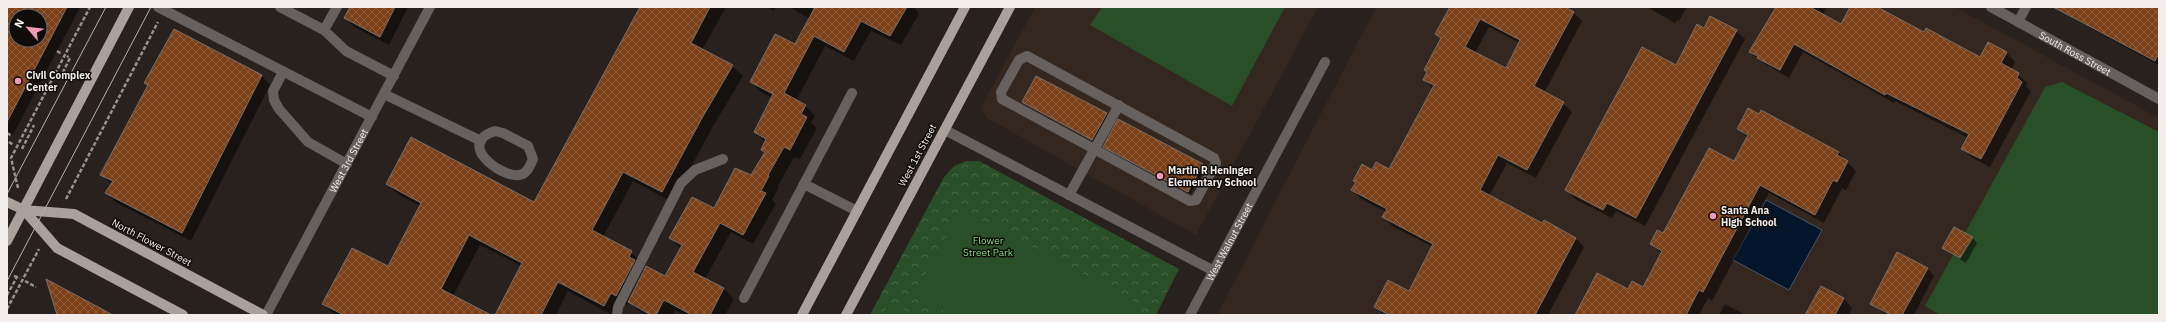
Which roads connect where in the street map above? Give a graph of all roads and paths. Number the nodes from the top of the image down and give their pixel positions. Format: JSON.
{"nodes":[{"id":1,"x":90,"y":7,"type":"edge"},
{"id":2,"x":129,"y":7,"type":"edge"},
{"id":3,"x":280,"y":7,"type":"edge"},
{"id":4,"x":337,"y":7,"type":"edge"},
{"id":5,"x":430,"y":7,"type":"edge"},
{"id":6,"x":965,"y":7,"type":"edge"},
{"id":7,"x":1010,"y":7,"type":"edge"},
{"id":8,"x":1991,"y":7,"type":"edge"},
{"id":9,"x":2026,"y":7,"type":"edge"},
{"id":10,"x":161,"y":9,"type":"edge"},
{"id":11,"x":2018,"y":22,"type":"junction"},
{"id":12,"x":324,"y":30,"type":"junction"},
{"id":13,"x":57,"y":52,"type":"dead end"},
{"id":14,"x":62,"y":54,"type":"dead end"},
{"id":15,"x":67,"y":56,"type":"dead end"},
{"id":16,"x":1325,"y":62,"type":"dead end"},
{"id":17,"x":283,"y":72,"type":"junction"},
{"id":18,"x":394,"y":76,"type":"junction"},
{"id":19,"x":60,"y":78,"type":"dead end"},
{"id":20,"x":852,"y":93,"type":"dead end"},
{"id":21,"x":384,"y":94,"type":"junction"},
{"id":22,"x":2159,"y":99,"type":"edge"},
{"id":23,"x":1119,"y":105,"type":"junction"},
{"id":24,"x":372,"y":117,"type":"junction"},
{"id":25,"x":34,"y":125,"type":"dead end"},
{"id":26,"x":945,"y":130,"type":"junction"},
{"id":27,"x":7,"y":133,"type":"edge"},
{"id":28,"x":12,"y":136,"type":"dead end"},
{"id":29,"x":481,"y":141,"type":"junction"},
{"id":30,"x":8,"y":142,"type":"dead end"},
{"id":31,"x":14,"y":145,"type":"dead end"},
{"id":32,"x":22,"y":149,"type":"dead end"},
{"id":33,"x":1094,"y":150,"type":"junction"},
{"id":34,"x":723,"y":159,"type":"dead end"},
{"id":35,"x":347,"y":164,"type":"junction"},
{"id":36,"x":804,"y":184,"type":"junction"},
{"id":37,"x":1069,"y":195,"type":"junction"},
{"id":38,"x":7,"y":202,"type":"edge"},
{"id":39,"x":24,"y":210,"type":"junction"},
{"id":40,"x":856,"y":211,"type":"junction"},
{"id":41,"x":58,"y":213,"type":"junction"},
{"id":42,"x":46,"y":236,"type":"junction"},
{"id":43,"x":7,"y":241,"type":"edge"},
{"id":44,"x":1214,"y":271,"type":"junction"},
{"id":45,"x":17,"y":277,"type":"dead end"},
{"id":46,"x":25,"y":281,"type":"dead end"},
{"id":47,"x":36,"y":287,"type":"dead end"},
{"id":48,"x":7,"y":296,"type":"edge"},
{"id":49,"x":744,"y":298,"type":"dead end"},
{"id":50,"x":7,"y":309,"type":"edge"},
{"id":51,"x":184,"y":315,"type":"edge"},
{"id":52,"x":263,"y":315,"type":"edge"},
{"id":53,"x":266,"y":315,"type":"edge"},
{"id":54,"x":618,"y":315,"type":"edge"},
{"id":55,"x":802,"y":315,"type":"edge"},
{"id":56,"x":846,"y":315,"type":"edge"},
{"id":57,"x":1190,"y":315,"type":"edge"}],
"edges":[{"from":1,"to":39,"type":"path"},
{"from":2,"to":39,"type":"main road"},
{"from":3,"to":12,"type":"street"},
{"from":4,"to":12,"type":"street"},
{"from":5,"to":18,"type":"street","name":"West 3rd Street"},
{"from":6,"to":40,"type":"main road"},
{"from":7,"to":26,"type":"main road","name":"West 1st Street"},
{"from":8,"to":11,"type":"street","name":"South Ross Street"},
{"from":9,"to":11,"type":"street"},
{"from":10,"to":17,"type":"street"},
{"from":10,"to":41,"type":"path"},
{"from":11,"to":22,"type":"street","name":"South Ross Street"},
{"from":12,"to":18,"type":"street"},
{"from":13,"to":14,"type":"path"},
{"from":15,"to":19,"type":"path"},
{"from":16,"to":44,"type":"street","name":"West Walnut Street"},
{"from":17,"to":24,"type":"street"},
{"from":17,"to":35,"type":"street"},
{"from":18,"to":21,"type":"street","name":"West 3rd Street"},
{"from":20,"to":36,"type":"street"},
{"from":21,"to":24,"type":"street","name":"West 3rd Street"},
{"from":21,"to":29,"type":"street"},
{"from":23,"to":33,"type":"street"},
{"from":23,"to":33,"type":"street"},
{"from":23,"to":33,"type":"street"},
{"from":24,"to":35,"type":"street","name":"West 3rd Street"},
{"from":25,"to":32,"type":"path"},
{"from":26,"to":37,"type":"street"},
{"from":26,"to":56,"type":"main road","name":"West 1st Street"},
{"from":27,"to":28,"type":"path"},
{"from":29,"to":29,"type":"street"},
{"from":30,"to":31,"type":"path"},
{"from":33,"to":37,"type":"street"},
{"from":34,"to":54,"type":"street"},
{"from":35,"to":53,"type":"street","name":"West 3rd Street"},
{"from":36,"to":40,"type":"street"},
{"from":36,"to":49,"type":"street"},
{"from":37,"to":44,"type":"street"},
{"from":38,"to":39,"type":"main road","name":"North Flower Street"},
{"from":39,"to":41,"type":"main road","name":"North Flower Street"},
{"from":39,"to":42,"type":"main road","name":"North Flower Street"},
{"from":39,"to":43,"type":"main road"},
{"from":40,"to":55,"type":"main road"},
{"from":41,"to":52,"type":"main road","name":"North Flower Street"},
{"from":42,"to":50,"type":"path"},
{"from":42,"to":51,"type":"main road","name":"North Flower Street"},
{"from":44,"to":57,"type":"street","name":"West Walnut Street"},
{"from":45,"to":48,"type":"path"},
{"from":46,"to":47,"type":"path"}]}
